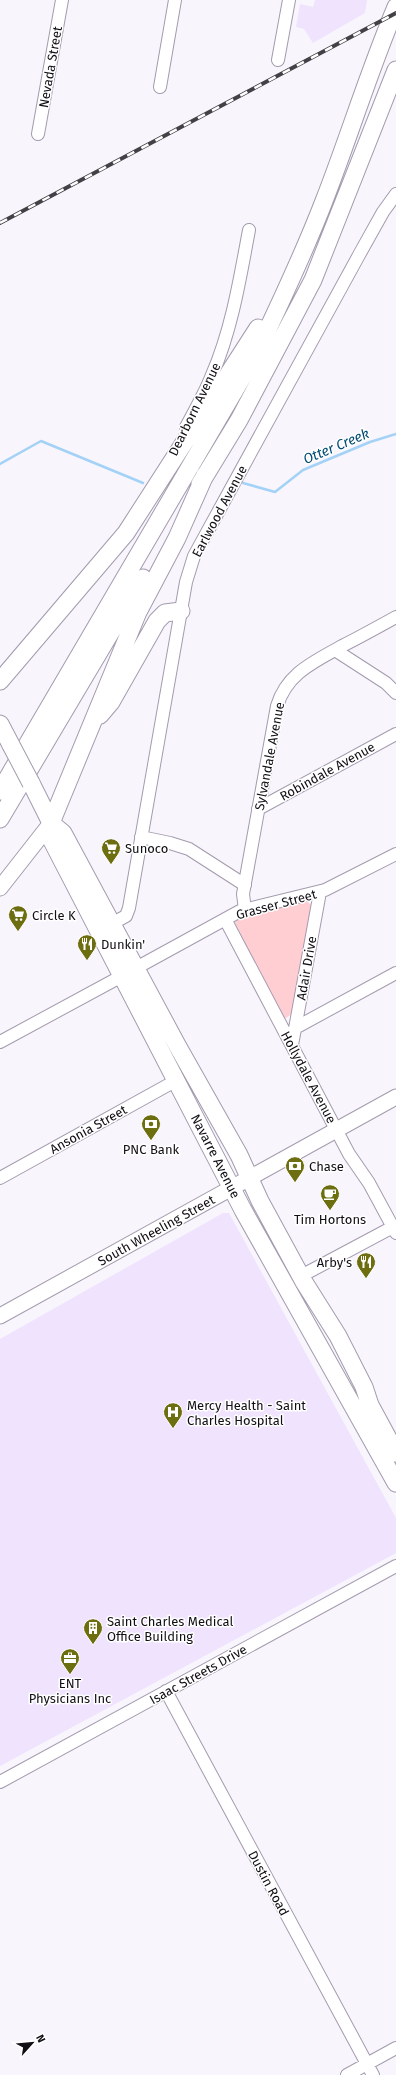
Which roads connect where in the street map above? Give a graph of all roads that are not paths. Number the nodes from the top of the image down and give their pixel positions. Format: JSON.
{"nodes":[{"id":1,"x":62,"y":0,"type":"edge"},
{"id":2,"x":175,"y":0,"type":"edge"},
{"id":3,"x":289,"y":0,"type":"edge"},
{"id":4,"x":396,"y":7,"type":"edge"},
{"id":5,"x":278,"y":60,"type":"dead end"},
{"id":6,"x":396,"y":70,"type":"edge"},
{"id":7,"x":160,"y":87,"type":"dead end"},
{"id":8,"x":38,"y":134,"type":"dead end"},
{"id":9,"x":396,"y":194,"type":"edge"},
{"id":10,"x":324,"y":202,"type":"junction"},
{"id":11,"x":249,"y":230,"type":"dead end"},
{"id":12,"x":205,"y":475,"type":"junction"},
{"id":13,"x":152,"y":491,"type":"junction"},
{"id":14,"x":181,"y":611,"type":"junction"},
{"id":15,"x":396,"y":617,"type":"edge"},
{"id":16,"x":335,"y":650,"type":"junction"},
{"id":17,"x":0,"y":681,"type":"edge"},
{"id":18,"x":396,"y":693,"type":"edge"},
{"id":19,"x":94,"y":723,"type":"junction"},
{"id":20,"x":0,"y":724,"type":"edge"},
{"id":21,"x":396,"y":734,"type":"edge"},
{"id":22,"x":0,"y":791,"type":"edge"},
{"id":23,"x":258,"y":809,"type":"junction"},
{"id":24,"x":0,"y":819,"type":"edge"},
{"id":25,"x":51,"y":823,"type":"junction"},
{"id":26,"x":141,"y":837,"type":"junction"},
{"id":27,"x":396,"y":854,"type":"edge"},
{"id":28,"x":68,"y":873,"type":"junction"},
{"id":29,"x":245,"y":886,"type":"junction"},
{"id":30,"x":0,"y":888,"type":"edge"},
{"id":31,"x":320,"y":892,"type":"junction"},
{"id":32,"x":245,"y":910,"type":"junction"},
{"id":33,"x":226,"y":919,"type":"junction"},
{"id":34,"x":105,"y":927,"type":"junction"},
{"id":35,"x":123,"y":942,"type":"junction"},
{"id":36,"x":131,"y":970,"type":"junction"},
{"id":37,"x":396,"y":973,"type":"edge"},
{"id":38,"x":295,"y":1028,"type":"junction"},
{"id":39,"x":0,"y":1042,"type":"edge"},
{"id":40,"x":292,"y":1045,"type":"junction"},
{"id":41,"x":177,"y":1080,"type":"junction"},
{"id":42,"x":396,"y":1097,"type":"edge"},
{"id":43,"x":337,"y":1130,"type":"junction"},
{"id":44,"x":0,"y":1178,"type":"edge"},
{"id":45,"x":250,"y":1178,"type":"junction"},
{"id":46,"x":232,"y":1187,"type":"junction"},
{"id":47,"x":394,"y":1230,"type":"edge"},
{"id":48,"x":301,"y":1276,"type":"junction"},
{"id":49,"x":288,"y":1291,"type":"junction"},
{"id":50,"x":0,"y":1316,"type":"edge"},
{"id":51,"x":360,"y":1380,"type":"junction"},
{"id":52,"x":368,"y":1431,"type":"junction"},
{"id":53,"x":396,"y":1453,"type":"edge"},
{"id":54,"x":396,"y":1463,"type":"edge"},
{"id":55,"x":396,"y":1483,"type":"edge"},
{"id":56,"x":396,"y":1566,"type":"edge"},
{"id":57,"x":166,"y":1691,"type":"junction"},
{"id":58,"x":0,"y":1782,"type":"edge"},
{"id":59,"x":396,"y":2048,"type":"edge"},
{"id":60,"x":367,"y":2064,"type":"junction"},
{"id":61,"x":347,"y":2075,"type":"edge"},
{"id":62,"x":373,"y":2075,"type":"edge"}],
"edges":[{"from":1,"to":8,"type":"street","name":"Nevada Street"},
{"from":2,"to":7,"type":"street"},
{"from":3,"to":5,"type":"street"},
{"from":4,"to":10,"type":"highway"},
{"from":6,"to":12,"type":"highway"},
{"from":9,"to":14,"type":"street","name":"Earlwood Avenue"},
{"from":10,"to":13,"type":"highway"},
{"from":10,"to":22,"type":"highway"},
{"from":11,"to":13,"type":"street","name":"Dearborn Avenue"},
{"from":12,"to":19,"type":"highway"},
{"from":12,"to":24,"type":"highway"},
{"from":13,"to":17,"type":"highway"},
{"from":14,"to":19,"type":"highway"},
{"from":14,"to":26,"type":"street","name":"Earlwood Avenue"},
{"from":15,"to":16,"type":"street","name":"Sylvandale Avenue"},
{"from":16,"to":18,"type":"street"},
{"from":16,"to":23,"type":"street","name":"Sylvandale Avenue"},
{"from":19,"to":25,"type":"highway"},
{"from":20,"to":25,"type":"highway","name":"Navarre Avenue","bridge":true},
{"from":21,"to":23,"type":"street","name":"Robindale Avenue"},
{"from":23,"to":29,"type":"street","name":"Sylvandale Avenue"},
{"from":25,"to":28,"type":"highway","name":"Navarre Avenue"},
{"from":25,"to":30,"type":"main road"},
{"from":25,"to":34,"type":"highway","name":"Navarre Avenue"},
{"from":26,"to":29,"type":"street"},
{"from":26,"to":34,"type":"street","name":"Earlwood Avenue"},
{"from":27,"to":31,"type":"street","name":"Grasser Street"},
{"from":28,"to":34,"type":"highway","name":"Navarre Avenue"},
{"from":28,"to":35,"type":"highway"},
{"from":29,"to":32,"type":"street","name":"Sylvandale Avenue"},
{"from":31,"to":32,"type":"street","name":"Grasser Street"},
{"from":31,"to":38,"type":"street","name":"Adair Drive"},
{"from":32,"to":33,"type":"street","name":"Grasser Street"},
{"from":33,"to":36,"type":"street","name":"Grasser Street"},
{"from":33,"to":40,"type":"street","name":"Hollydale Avenue"},
{"from":34,"to":35,"type":"highway","name":"Navarre Avenue"},
{"from":34,"to":36,"type":"highway","name":"Navarre Avenue"},
{"from":35,"to":36,"type":"highway","name":"Navarre Avenue"},
{"from":36,"to":39,"type":"street","name":"Grasser Street"},
{"from":36,"to":41,"type":"highway","name":"Navarre Avenue"},
{"from":36,"to":45,"type":"highway","name":"Navarre Avenue"},
{"from":37,"to":38,"type":"street"},
{"from":38,"to":40,"type":"street","name":"Adair Drive"},
{"from":40,"to":43,"type":"street","name":"Hollydale Avenue"},
{"from":41,"to":44,"type":"street","name":"Ansonia Street"},
{"from":41,"to":46,"type":"highway","name":"Navarre Avenue"},
{"from":42,"to":43,"type":"main road","name":"South Wheeling Street"},
{"from":43,"to":45,"type":"main road","name":"South Wheeling Street"},
{"from":43,"to":47,"type":"street","name":"Hollydale Avenue"},
{"from":45,"to":46,"type":"main road","name":"South Wheeling Street"},
{"from":45,"to":48,"type":"highway","name":"Navarre Avenue"},
{"from":46,"to":49,"type":"highway","name":"Navarre Avenue"},
{"from":46,"to":50,"type":"main road","name":"South Wheeling Street"},
{"from":47,"to":48,"type":"street"},
{"from":48,"to":51,"type":"highway","name":"Navarre Avenue"},
{"from":49,"to":51,"type":"highway"},
{"from":49,"to":52,"type":"highway","name":"Navarre Avenue"},
{"from":51,"to":53,"type":"highway","name":"Navarre Avenue"},
{"from":52,"to":54,"type":"highway"},
{"from":52,"to":55,"type":"highway","name":"Navarre Avenue"},
{"from":56,"to":57,"type":"street","name":"Isaac Streets Drive"},
{"from":57,"to":58,"type":"street","name":"Isaac Streets Drive"},
{"from":57,"to":60,"type":"street","name":"Dustin Road"},
{"from":59,"to":60,"type":"street"},
{"from":60,"to":61,"type":"street"},
{"from":60,"to":62,"type":"street","name":"Dustin Road"}]}
